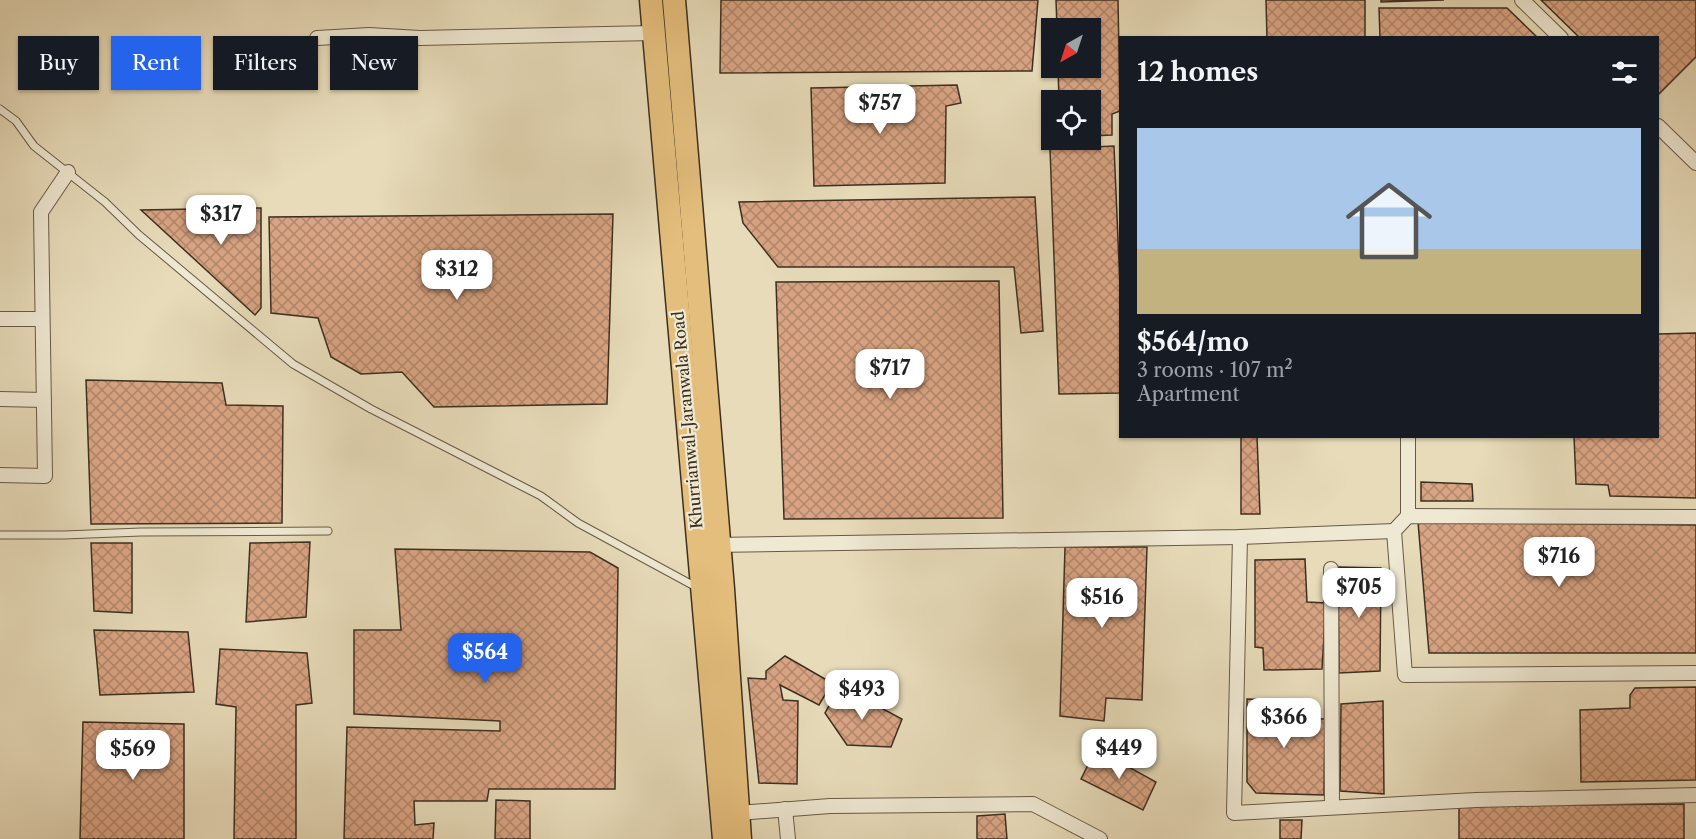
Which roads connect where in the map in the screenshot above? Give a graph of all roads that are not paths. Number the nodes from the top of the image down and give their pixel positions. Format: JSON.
{"nodes":[{"id":1,"x":651,"y":0,"type":"edge"},
{"id":2,"x":674,"y":0,"type":"edge"},
{"id":3,"x":1522,"y":0,"type":"edge"},
{"id":4,"x":654,"y":33,"type":"junction"},
{"id":5,"x":1559,"y":36,"type":"edge"},
{"id":6,"x":318,"y":38,"type":"edge"},
{"id":7,"x":0,"y":109,"type":"edge"},
{"id":8,"x":1659,"y":127,"type":"edge"},
{"id":9,"x":1696,"y":164,"type":"edge"},
{"id":10,"x":68,"y":172,"type":"junction"},
{"id":11,"x":0,"y":319,"type":"edge"},
{"id":12,"x":42,"y":319,"type":"junction"},
{"id":13,"x":0,"y":399,"type":"edge"},
{"id":14,"x":44,"y":400,"type":"junction"},
{"id":15,"x":1408,"y":438,"type":"edge"},
{"id":16,"x":0,"y":475,"type":"edge"},
{"id":17,"x":1408,"y":516,"type":"junction"},
{"id":18,"x":1696,"y":517,"type":"edge"},
{"id":19,"x":328,"y":531,"type":"dead end"},
{"id":20,"x":1394,"y":531,"type":"junction"},
{"id":21,"x":0,"y":535,"type":"edge"},
{"id":22,"x":1240,"y":537,"type":"junction"},
{"id":23,"x":708,"y":545,"type":"junction"},
{"id":24,"x":1331,"y":568,"type":"dead end"},
{"id":25,"x":701,"y":590,"type":"junction"},
{"id":26,"x":1696,"y":674,"type":"edge"},
{"id":27,"x":1696,"y":795,"type":"edge"},
{"id":28,"x":1332,"y":807,"type":"junction"},
{"id":29,"x":785,"y":809,"type":"junction"},
{"id":30,"x":738,"y":813,"type":"junction"},
{"id":31,"x":724,"y":839,"type":"edge"},
{"id":32,"x":740,"y":839,"type":"edge"},
{"id":33,"x":788,"y":839,"type":"edge"},
{"id":34,"x":1100,"y":839,"type":"edge"}],
"edges":[{"from":1,"to":4,"type":"main road","name":"Khurrianwal-Jaranwala Road"},
{"from":2,"to":23,"type":"main road","name":"Khurrianwal-Jaranwala Road"},
{"from":3,"to":5,"type":"street"},
{"from":4,"to":6,"type":"street"},
{"from":4,"to":23,"type":"main road","name":"Khurrianwal-Jaranwala Road"},
{"from":7,"to":10,"type":"lane"},
{"from":8,"to":9,"type":"street"},
{"from":10,"to":12,"type":"street"},
{"from":10,"to":25,"type":"lane"},
{"from":11,"to":12,"type":"street"},
{"from":12,"to":14,"type":"street"},
{"from":13,"to":14,"type":"street"},
{"from":14,"to":16,"type":"street"},
{"from":15,"to":17,"type":"street"},
{"from":17,"to":18,"type":"street"},
{"from":17,"to":20,"type":"street"},
{"from":19,"to":21,"type":"lane"},
{"from":20,"to":22,"type":"street"},
{"from":20,"to":26,"type":"street"},
{"from":22,"to":23,"type":"street"},
{"from":22,"to":28,"type":"street"},
{"from":23,"to":25,"type":"main road","name":"Khurrianwal-Jaranwala Road"},
{"from":23,"to":30,"type":"main road","name":"Khurrianwal-Jaranwala Road"},
{"from":24,"to":28,"type":"street"},
{"from":25,"to":31,"type":"main road","name":"Khurrianwal-Jaranwala Road"},
{"from":27,"to":28,"type":"street"},
{"from":29,"to":30,"type":"street"},
{"from":29,"to":33,"type":"street"},
{"from":29,"to":34,"type":"street"},
{"from":30,"to":32,"type":"main road","name":"Khurrianwal-Jaranwala Road"}]}
